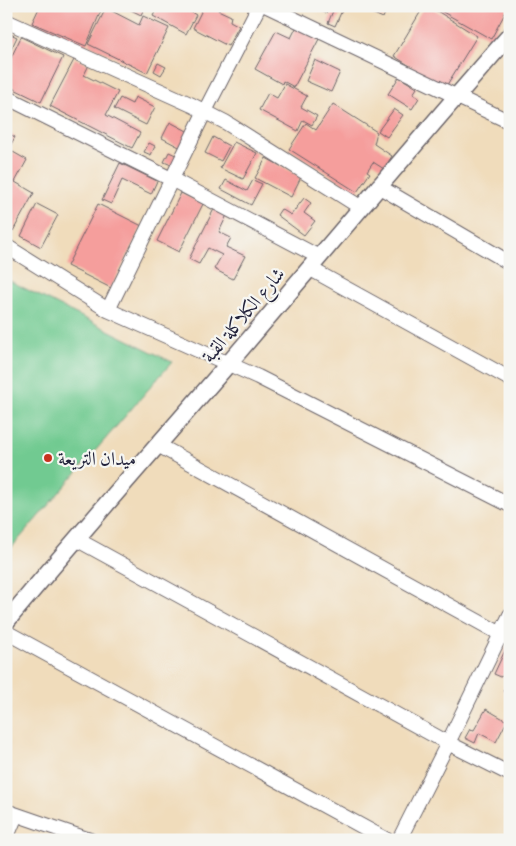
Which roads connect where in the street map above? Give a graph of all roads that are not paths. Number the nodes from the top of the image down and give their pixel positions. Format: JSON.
{"nodes":[{"id":1,"x":259,"y":6,"type":"edge"},
{"id":2,"x":267,"y":6,"type":"edge"},
{"id":3,"x":6,"y":21,"type":"edge"},
{"id":4,"x":510,"y":35,"type":"edge"},
{"id":5,"x":6,"y":97,"type":"edge"},
{"id":6,"x":456,"y":97,"type":"junction"},
{"id":7,"x":205,"y":111,"type":"junction"},
{"id":8,"x":510,"y":122,"type":"edge"},
{"id":9,"x":172,"y":180,"type":"junction"},
{"id":10,"x":378,"y":186,"type":"junction"},
{"id":11,"x":360,"y":208,"type":"junction"},
{"id":12,"x":6,"y":246,"type":"edge"},
{"id":13,"x":314,"y":262,"type":"junction"},
{"id":14,"x":510,"y":263,"type":"edge"},
{"id":15,"x":108,"y":310,"type":"junction"},
{"id":16,"x":229,"y":364,"type":"junction"},
{"id":17,"x":510,"y":379,"type":"edge"},
{"id":18,"x":158,"y":445,"type":"junction"},
{"id":19,"x":510,"y":505,"type":"edge"},
{"id":20,"x":76,"y":539,"type":"junction"},
{"id":21,"x":9,"y":614,"type":"edge"},
{"id":22,"x":510,"y":615,"type":"edge"},
{"id":23,"x":6,"y":632,"type":"edge"},
{"id":24,"x":505,"y":636,"type":"edge"},
{"id":25,"x":448,"y":743,"type":"junction"},
{"id":26,"x":510,"y":774,"type":"edge"},
{"id":27,"x":11,"y":813,"type":"edge"},
{"id":28,"x":6,"y":839,"type":"edge"},
{"id":29,"x":90,"y":840,"type":"edge"},
{"id":30,"x":387,"y":840,"type":"edge"},
{"id":31,"x":399,"y":840,"type":"edge"}],
"edges":[{"from":1,"to":7,"type":"street"},
{"from":2,"to":6,"type":"street"},
{"from":3,"to":7,"type":"street"},
{"from":4,"to":6,"type":"street","name":"شارع الكلاكلة القبة"},
{"from":5,"to":9,"type":"street"},
{"from":6,"to":8,"type":"street"},
{"from":6,"to":10,"type":"street","name":"شارع الكلاكلة القبة"},
{"from":7,"to":9,"type":"street"},
{"from":7,"to":11,"type":"street"},
{"from":9,"to":13,"type":"street"},
{"from":9,"to":15,"type":"street"},
{"from":10,"to":11,"type":"street","name":"شارع الكلاكلة القبة"},
{"from":10,"to":14,"type":"street"},
{"from":11,"to":13,"type":"street","name":"شارع الكلاكلة القبة"},
{"from":12,"to":15,"type":"street"},
{"from":13,"to":16,"type":"street","name":"شارع الكلاكلة القبة"},
{"from":13,"to":17,"type":"street"},
{"from":15,"to":16,"type":"street"},
{"from":16,"to":18,"type":"street","name":"شارع الكلاكلة القبة"},
{"from":16,"to":19,"type":"street"},
{"from":18,"to":20,"type":"street","name":"شارع الكلاكلة القبة"},
{"from":18,"to":24,"type":"street"},
{"from":20,"to":21,"type":"street","name":"شارع الكلاكلة القبة"},
{"from":20,"to":25,"type":"street"},
{"from":22,"to":24,"type":"street"},
{"from":23,"to":30,"type":"street"},
{"from":24,"to":25,"type":"street"},
{"from":25,"to":26,"type":"street"},
{"from":25,"to":31,"type":"street"},
{"from":27,"to":28,"type":"street"},
{"from":27,"to":29,"type":"street"}]}
